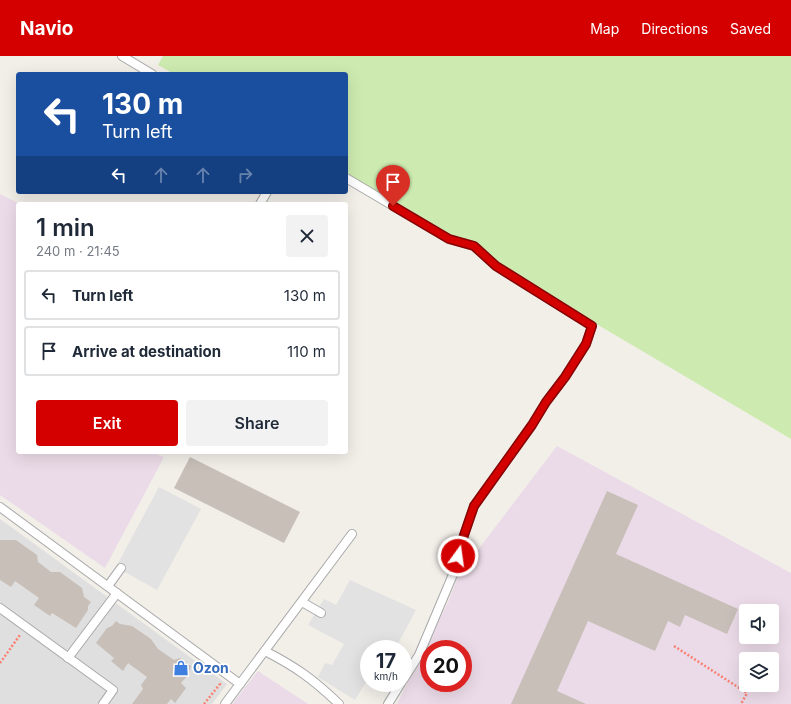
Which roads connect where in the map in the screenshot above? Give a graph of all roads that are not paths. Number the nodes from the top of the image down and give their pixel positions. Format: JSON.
{"nodes":[{"id":1,"x":122,"y":56,"type":"edge"},
{"id":2,"x":149,"y":72,"type":"edge"},
{"id":3,"x":348,"y":179,"type":"edge"},
{"id":4,"x":0,"y":507,"type":"edge"},
{"id":5,"x":352,"y":534,"type":"dead end"},
{"id":6,"x":121,"y":568,"type":"dead end"},
{"id":7,"x":108,"y":586,"type":"junction"},
{"id":8,"x":117,"y":593,"type":"junction"},
{"id":9,"x":302,"y":602,"type":"junction"},
{"id":10,"x":0,"y":608,"type":"edge"},
{"id":11,"x":321,"y":613,"type":"dead end"},
{"id":12,"x":265,"y":651,"type":"junction"},
{"id":13,"x":68,"y":658,"type":"junction"},
{"id":14,"x":412,"y":666,"type":"edge"},
{"id":15,"x":240,"y":684,"type":"junction"},
{"id":16,"x":395,"y":692,"type":"edge"},
{"id":17,"x":102,"y":704,"type":"edge"},
{"id":18,"x":226,"y":704,"type":"edge"},
{"id":19,"x":339,"y":704,"type":"edge"},
{"id":20,"x":388,"y":704,"type":"edge"}],
"edges":[{"from":1,"to":2,"type":"lane"},
{"from":3,"to":14,"type":"lane"},
{"from":4,"to":7,"type":"lane"},
{"from":5,"to":9,"type":"lane"},
{"from":6,"to":7,"type":"lane"},
{"from":7,"to":8,"type":"lane"},
{"from":8,"to":13,"type":"lane"},
{"from":8,"to":15,"type":"lane"},
{"from":9,"to":11,"type":"lane"},
{"from":9,"to":12,"type":"lane"},
{"from":10,"to":13,"type":"lane"},
{"from":12,"to":15,"type":"lane"},
{"from":12,"to":19,"type":"lane"},
{"from":13,"to":17,"type":"lane"},
{"from":15,"to":18,"type":"lane"},
{"from":16,"to":20,"type":"lane"}]}
